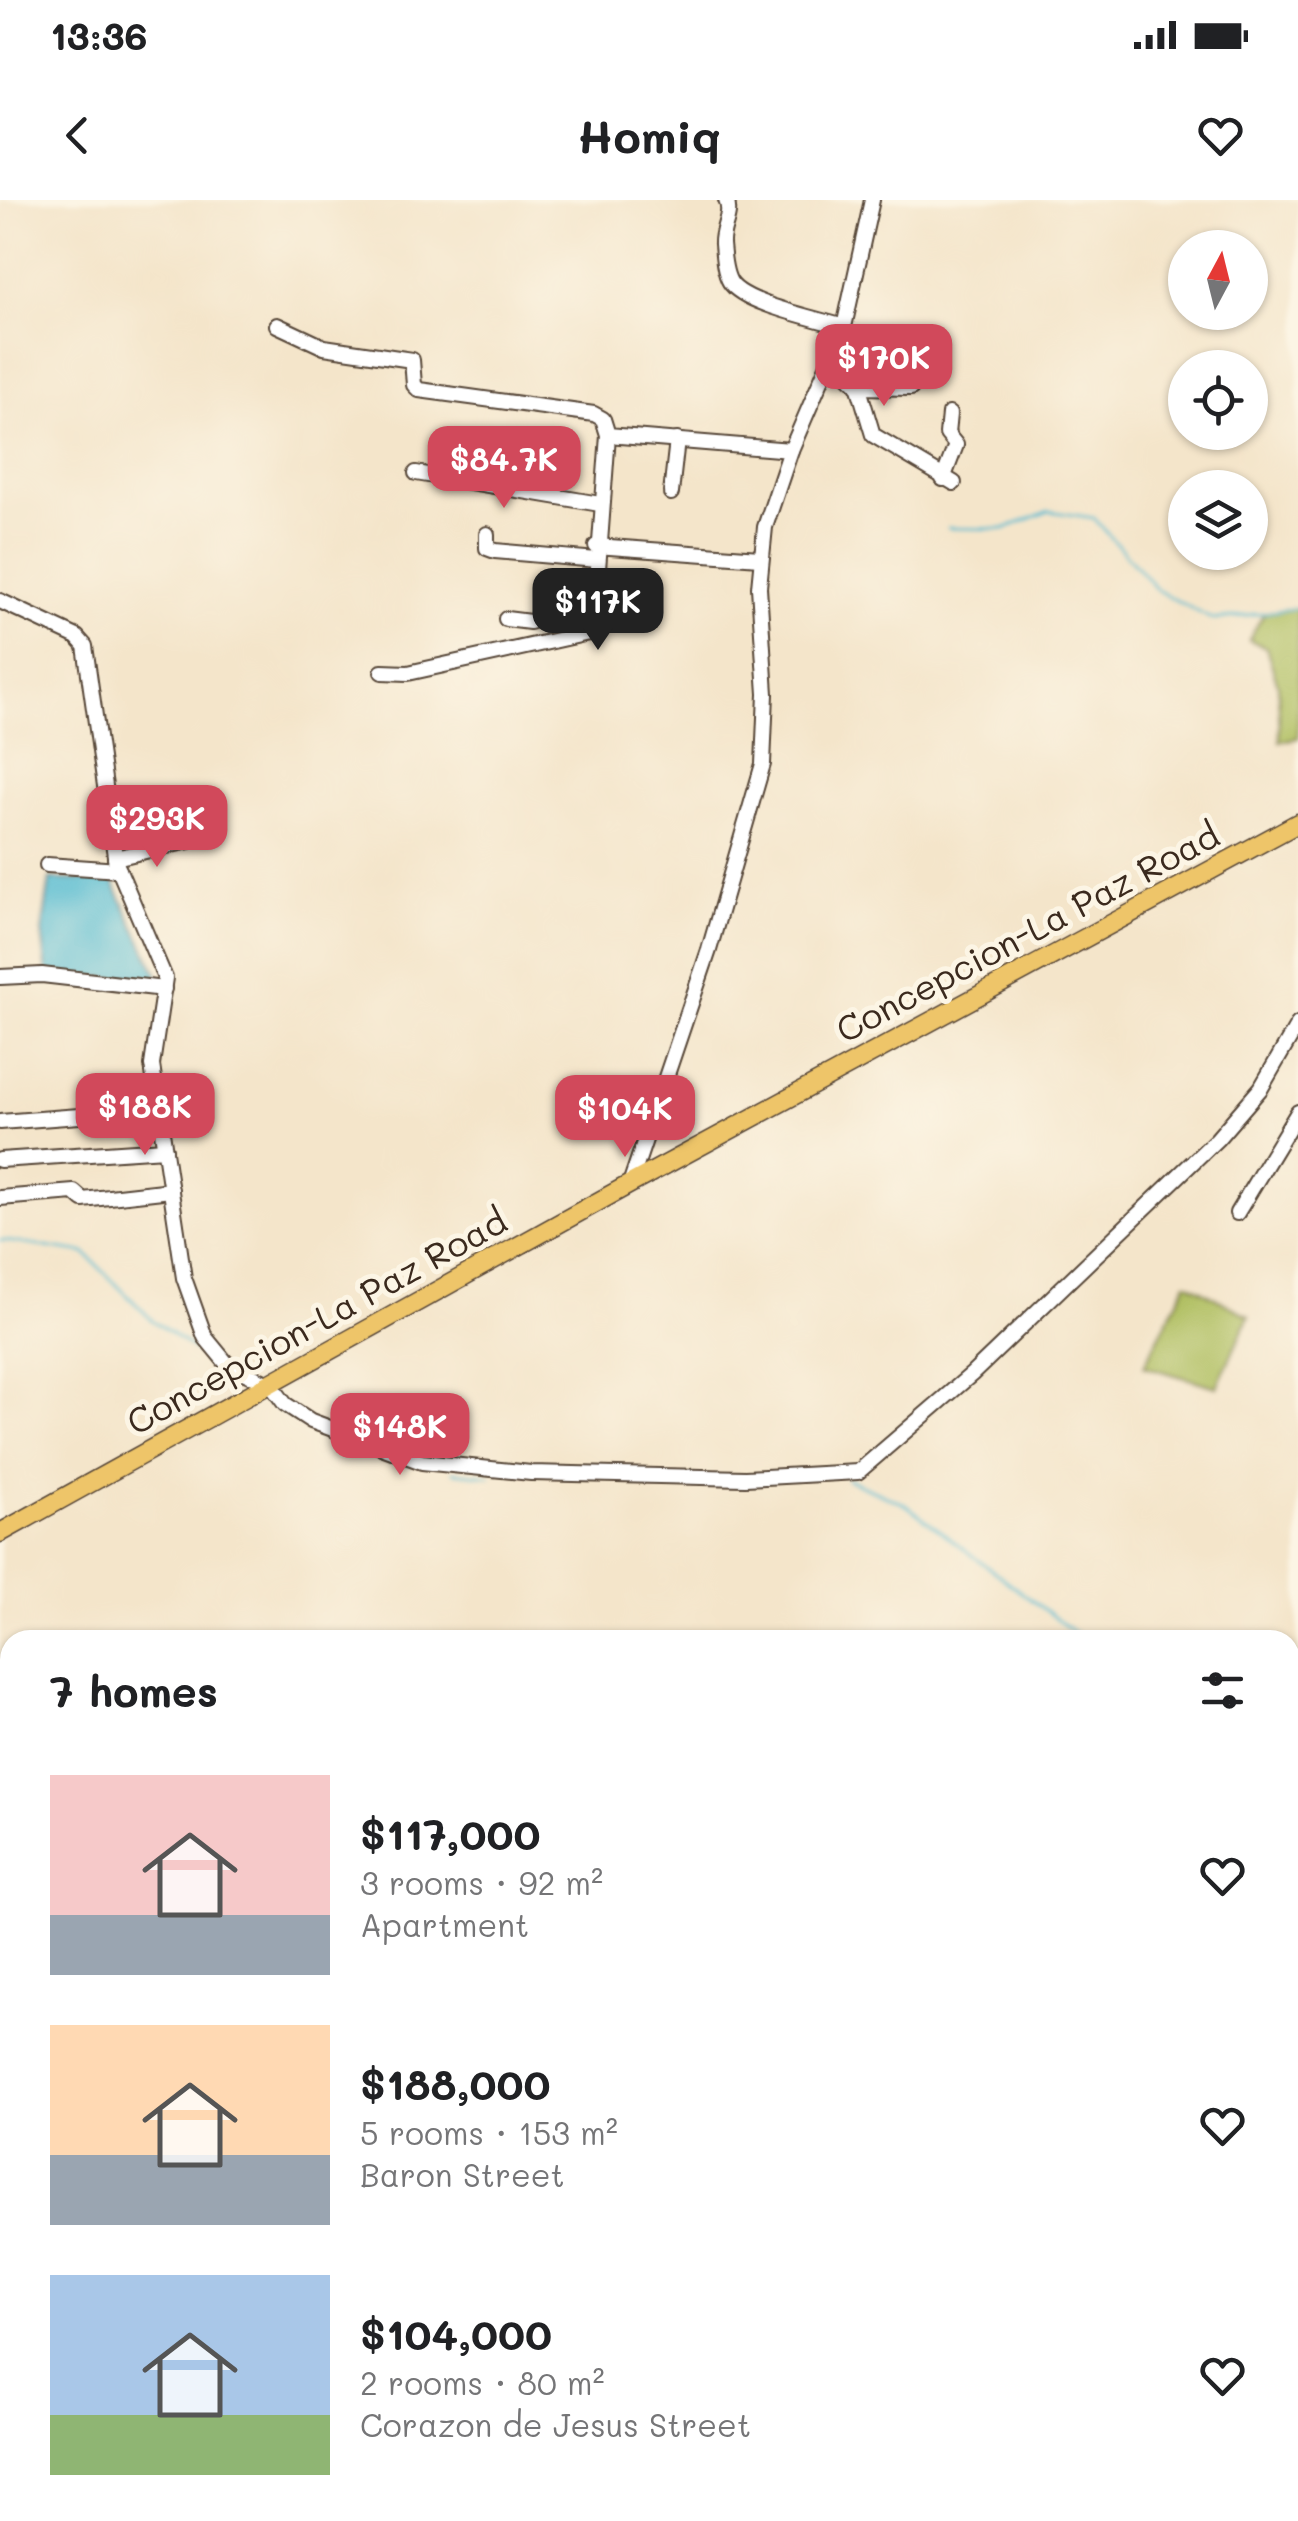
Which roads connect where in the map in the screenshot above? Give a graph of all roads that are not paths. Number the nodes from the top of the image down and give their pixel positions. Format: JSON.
{"nodes":[{"id":1,"x":726,"y":200,"type":"edge"},
{"id":2,"x":872,"y":200,"type":"edge"},
{"id":3,"x":277,"y":325,"type":"dead end"},
{"id":4,"x":844,"y":326,"type":"junction"},
{"id":5,"x":830,"y":359,"type":"junction"},
{"id":6,"x":858,"y":387,"type":"junction"},
{"id":7,"x":910,"y":388,"type":"dead end"},
{"id":8,"x":949,"y":414,"type":"dead end"},
{"id":9,"x":608,"y":435,"type":"junction"},
{"id":10,"x":677,"y":440,"type":"junction"},
{"id":11,"x":791,"y":450,"type":"junction"},
{"id":12,"x":416,"y":473,"type":"dead end"},
{"id":13,"x":671,"y":493,"type":"dead end"},
{"id":14,"x":600,"y":504,"type":"junction"},
{"id":15,"x":486,"y":534,"type":"dead end"},
{"id":16,"x":597,"y":553,"type":"junction"},
{"id":17,"x":760,"y":558,"type":"junction"},
{"id":18,"x":0,"y":601,"type":"edge"},
{"id":19,"x":595,"y":614,"type":"junction"},
{"id":20,"x":506,"y":619,"type":"dead end"},
{"id":21,"x":382,"y":672,"type":"dead end"},
{"id":22,"x":1298,"y":823,"type":"edge"},
{"id":23,"x":189,"y":841,"type":"dead end"},
{"id":24,"x":117,"y":864,"type":"junction"},
{"id":25,"x":47,"y":866,"type":"dead end"},
{"id":26,"x":0,"y":977,"type":"edge"},
{"id":27,"x":164,"y":989,"type":"junction"},
{"id":28,"x":1298,"y":1024,"type":"edge"},
{"id":29,"x":159,"y":1110,"type":"junction"},
{"id":30,"x":1298,"y":1112,"type":"edge"},
{"id":31,"x":0,"y":1122,"type":"edge"},
{"id":32,"x":166,"y":1149,"type":"junction"},
{"id":33,"x":0,"y":1160,"type":"edge"},
{"id":34,"x":630,"y":1184,"type":"junction"},
{"id":35,"x":171,"y":1190,"type":"junction"},
{"id":36,"x":0,"y":1198,"type":"edge"},
{"id":37,"x":1237,"y":1213,"type":"dead end"},
{"id":38,"x":271,"y":1385,"type":"junction"},
{"id":39,"x":0,"y":1533,"type":"edge"}],
"edges":[{"from":1,"to":4,"type":"street"},
{"from":2,"to":4,"type":"street"},
{"from":3,"to":9,"type":"street"},
{"from":4,"to":5,"type":"street"},
{"from":5,"to":6,"type":"street"},
{"from":5,"to":11,"type":"street"},
{"from":6,"to":7,"type":"street"},
{"from":6,"to":8,"type":"street"},
{"from":9,"to":10,"type":"street"},
{"from":9,"to":14,"type":"street"},
{"from":10,"to":11,"type":"street"},
{"from":10,"to":13,"type":"street"},
{"from":11,"to":17,"type":"street"},
{"from":12,"to":14,"type":"street"},
{"from":14,"to":16,"type":"street"},
{"from":15,"to":16,"type":"street"},
{"from":16,"to":17,"type":"street"},
{"from":16,"to":19,"type":"street"},
{"from":17,"to":34,"type":"street"},
{"from":18,"to":24,"type":"street"},
{"from":19,"to":20,"type":"street"},
{"from":19,"to":21,"type":"street"},
{"from":22,"to":34,"type":"main road","name":"Concepcion-La Paz Road"},
{"from":23,"to":24,"type":"street"},
{"from":24,"to":25,"type":"street"},
{"from":24,"to":27,"type":"street"},
{"from":26,"to":27,"type":"street"},
{"from":27,"to":29,"type":"street"},
{"from":28,"to":38,"type":"street"},
{"from":29,"to":31,"type":"street"},
{"from":29,"to":32,"type":"street"},
{"from":30,"to":37,"type":"street"},
{"from":32,"to":33,"type":"street"},
{"from":32,"to":35,"type":"street"},
{"from":34,"to":38,"type":"main road","name":"Concepcion-La Paz Road"},
{"from":35,"to":36,"type":"street"},
{"from":35,"to":38,"type":"street"},
{"from":38,"to":39,"type":"main road","name":"Concepcion-La Paz Road"}]}
